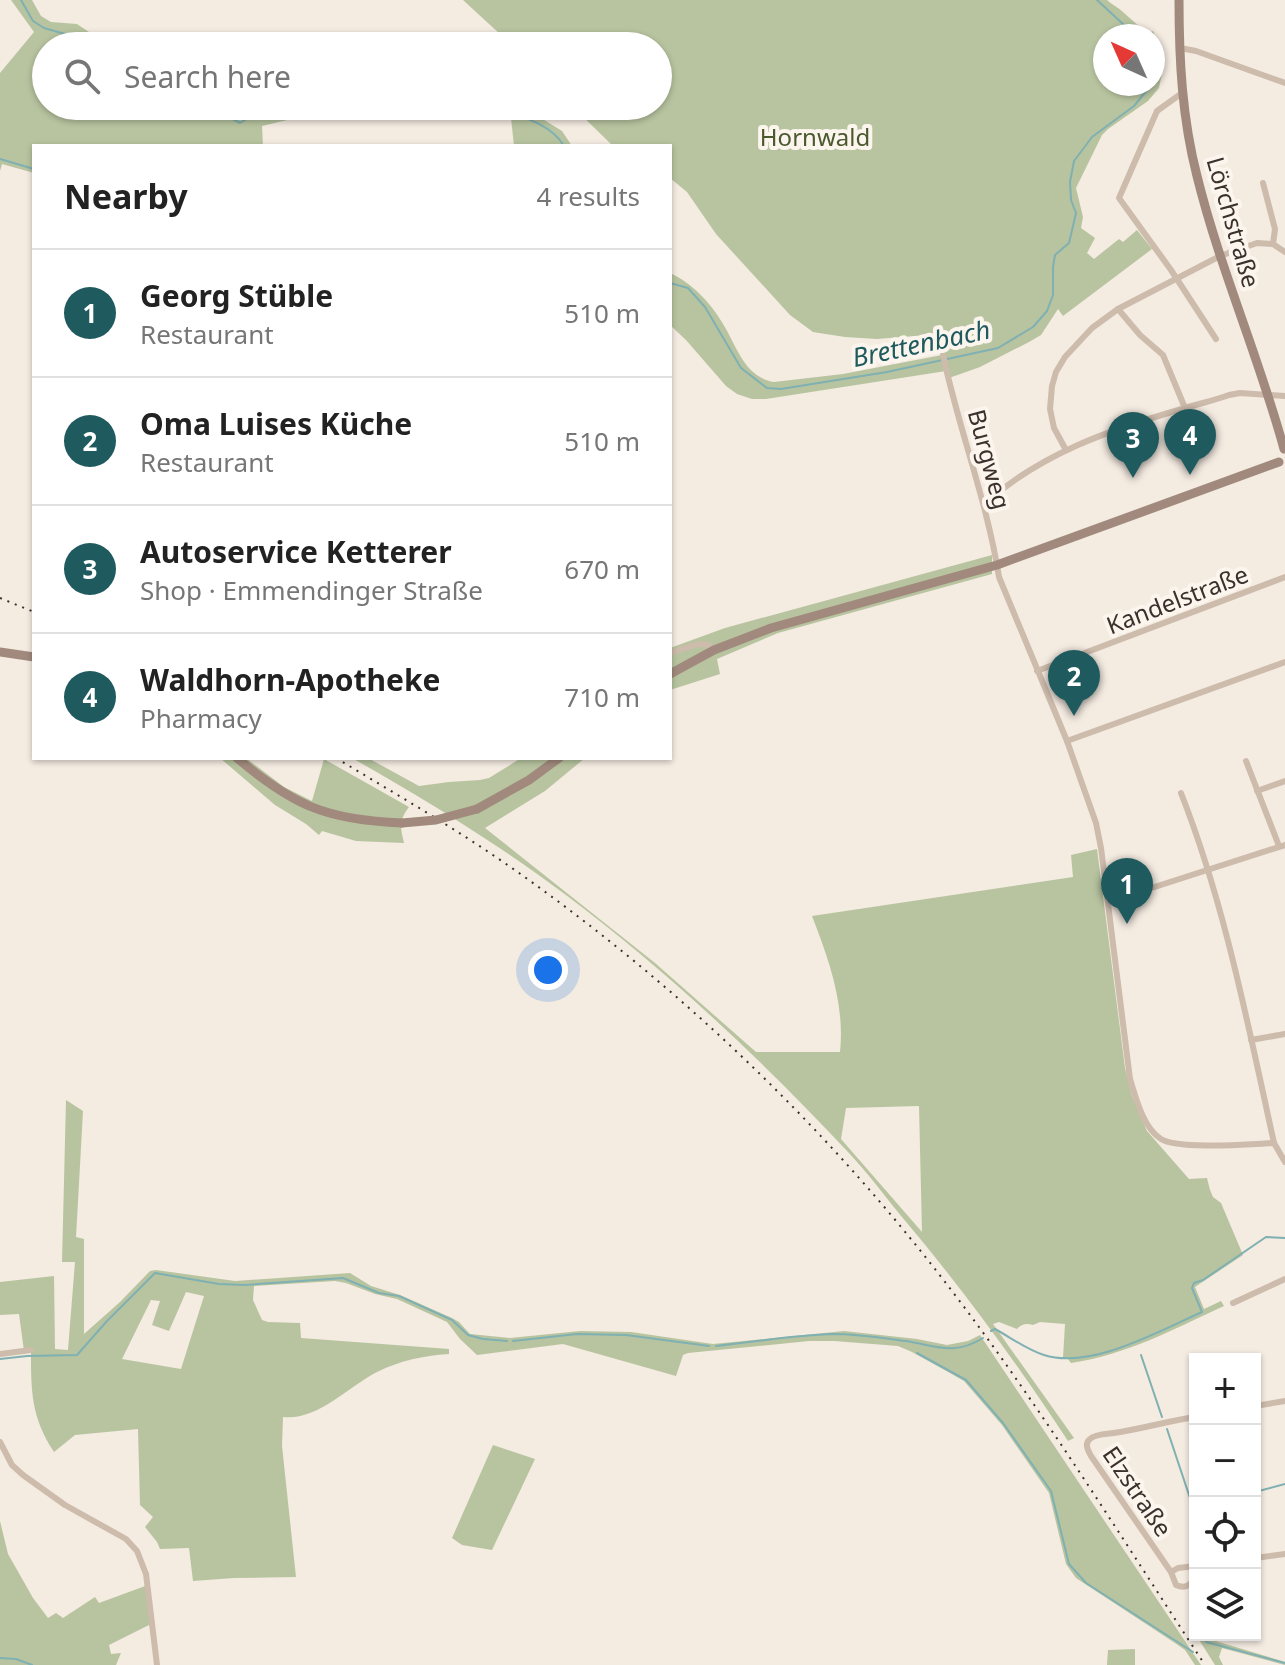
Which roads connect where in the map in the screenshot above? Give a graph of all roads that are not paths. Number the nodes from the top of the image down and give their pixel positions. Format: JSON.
{"nodes":[{"id":1,"x":1179,"y":0,"type":"edge"},
{"id":2,"x":1180,"y":48,"type":"junction"},
{"id":3,"x":1285,"y":83,"type":"edge"},
{"id":4,"x":1182,"y":93,"type":"junction"},
{"id":5,"x":1263,"y":183,"type":"dead end"},
{"id":6,"x":1273,"y":244,"type":"junction"},
{"id":7,"x":1285,"y":252,"type":"edge"},
{"id":8,"x":1220,"y":256,"type":"junction"},
{"id":9,"x":1175,"y":278,"type":"junction"},
{"id":10,"x":1118,"y":309,"type":"junction"},
{"id":11,"x":1216,"y":339,"type":"dead end"},
{"id":12,"x":944,"y":359,"type":"dead end"},
{"id":13,"x":1269,"y":395,"type":"junction"},
{"id":14,"x":1285,"y":396,"type":"edge"},
{"id":15,"x":1185,"y":408,"type":"junction"},
{"id":16,"x":1285,"y":449,"type":"edge"},
{"id":17,"x":1066,"y":450,"type":"junction"},
{"id":18,"x":1282,"y":464,"type":"edge"},
{"id":19,"x":984,"y":504,"type":"junction"},
{"id":20,"x":997,"y":565,"type":"junction"},
{"id":21,"x":1285,"y":577,"type":"edge"},
{"id":22,"x":714,"y":650,"type":"junction"},
{"id":23,"x":0,"y":652,"type":"edge"},
{"id":24,"x":672,"y":652,"type":"edge"},
{"id":25,"x":32,"y":657,"type":"edge"},
{"id":26,"x":1285,"y":662,"type":"edge"},
{"id":27,"x":1037,"y":671,"type":"junction"},
{"id":28,"x":672,"y":673,"type":"edge"},
{"id":29,"x":1067,"y":741,"type":"junction"},
{"id":30,"x":239,"y":760,"type":"edge"},
{"id":31,"x":556,"y":760,"type":"edge"},
{"id":32,"x":1246,"y":761,"type":"dead end"},
{"id":33,"x":1285,"y":781,"type":"edge"},
{"id":34,"x":1257,"y":791,"type":"junction"},
{"id":35,"x":1181,"y":793,"type":"dead end"},
{"id":36,"x":1282,"y":846,"type":"edge"},
{"id":37,"x":1209,"y":870,"type":"junction"},
{"id":38,"x":1108,"y":902,"type":"junction"},
{"id":39,"x":1285,"y":1034,"type":"edge"},
{"id":40,"x":1251,"y":1040,"type":"junction"},
{"id":41,"x":1274,"y":1143,"type":"junction"},
{"id":42,"x":1285,"y":1162,"type":"edge"},
{"id":43,"x":1285,"y":1279,"type":"edge"},
{"id":44,"x":1233,"y":1303,"type":"dead end"},
{"id":45,"x":31,"y":1350,"type":"dead end"},
{"id":46,"x":0,"y":1354,"type":"edge"},
{"id":47,"x":1285,"y":1401,"type":"edge"},
{"id":48,"x":1261,"y":1405,"type":"edge"},
{"id":49,"x":1189,"y":1418,"type":"edge"},
{"id":50,"x":0,"y":1442,"type":"edge"},
{"id":51,"x":1285,"y":1554,"type":"edge"},
{"id":52,"x":1261,"y":1557,"type":"edge"},
{"id":53,"x":1189,"y":1567,"type":"edge"},
{"id":54,"x":1171,"y":1572,"type":"junction"},
{"id":55,"x":1189,"y":1586,"type":"edge"},
{"id":56,"x":157,"y":1665,"type":"edge"}],
"edges":[{"from":1,"to":2,"type":"main road","name":"Lörchstraße"},
{"from":2,"to":3,"type":"street"},
{"from":2,"to":4,"type":"main road","name":"Lörchstraße"},
{"from":4,"to":8,"type":"main road","name":"Lörchstraße"},
{"from":4,"to":9,"type":"street"},
{"from":5,"to":6,"type":"street"},
{"from":6,"to":7,"type":"street"},
{"from":6,"to":8,"type":"street"},
{"from":8,"to":9,"type":"street"},
{"from":8,"to":13,"type":"main road","name":"Lörchstraße"},
{"from":9,"to":10,"type":"street"},
{"from":9,"to":11,"type":"street"},
{"from":10,"to":15,"type":"street"},
{"from":10,"to":17,"type":"street"},
{"from":12,"to":19,"type":"street","name":"Burgweg"},
{"from":13,"to":14,"type":"street"},
{"from":13,"to":15,"type":"street"},
{"from":13,"to":16,"type":"main road","name":"Lörchstraße"},
{"from":15,"to":17,"type":"street"},
{"from":16,"to":18,"type":"main road"},
{"from":17,"to":19,"type":"street"},
{"from":18,"to":20,"type":"main road"},
{"from":19,"to":20,"type":"street","name":"Burgweg"},
{"from":20,"to":22,"type":"main road"},
{"from":20,"to":27,"type":"street","name":"Burgweg"},
{"from":21,"to":27,"type":"street","name":"Kandelstraße"},
{"from":22,"to":24,"type":"street"},
{"from":22,"to":28,"type":"main road"},
{"from":23,"to":25,"type":"main road"},
{"from":26,"to":29,"type":"street"},
{"from":27,"to":29,"type":"street","name":"Burgweg"},
{"from":29,"to":38,"type":"street","name":"Burgweg"},
{"from":30,"to":31,"type":"main road","bridge":true},
{"from":32,"to":34,"type":"street"},
{"from":33,"to":34,"type":"street"},
{"from":34,"to":36,"type":"street"},
{"from":35,"to":37,"type":"street"},
{"from":36,"to":37,"type":"street"},
{"from":37,"to":38,"type":"street"},
{"from":37,"to":40,"type":"street"},
{"from":38,"to":41,"type":"street","name":"Burgweg"},
{"from":39,"to":40,"type":"street"},
{"from":40,"to":41,"type":"street"},
{"from":41,"to":42,"type":"street"},
{"from":43,"to":44,"type":"street"},
{"from":45,"to":46,"type":"street"},
{"from":47,"to":48,"type":"street"},
{"from":49,"to":54,"type":"street","name":"Elzstraße"},
{"from":50,"to":56,"type":"street"},
{"from":51,"to":52,"type":"street"},
{"from":53,"to":54,"type":"street"},
{"from":54,"to":55,"type":"street"}]}
